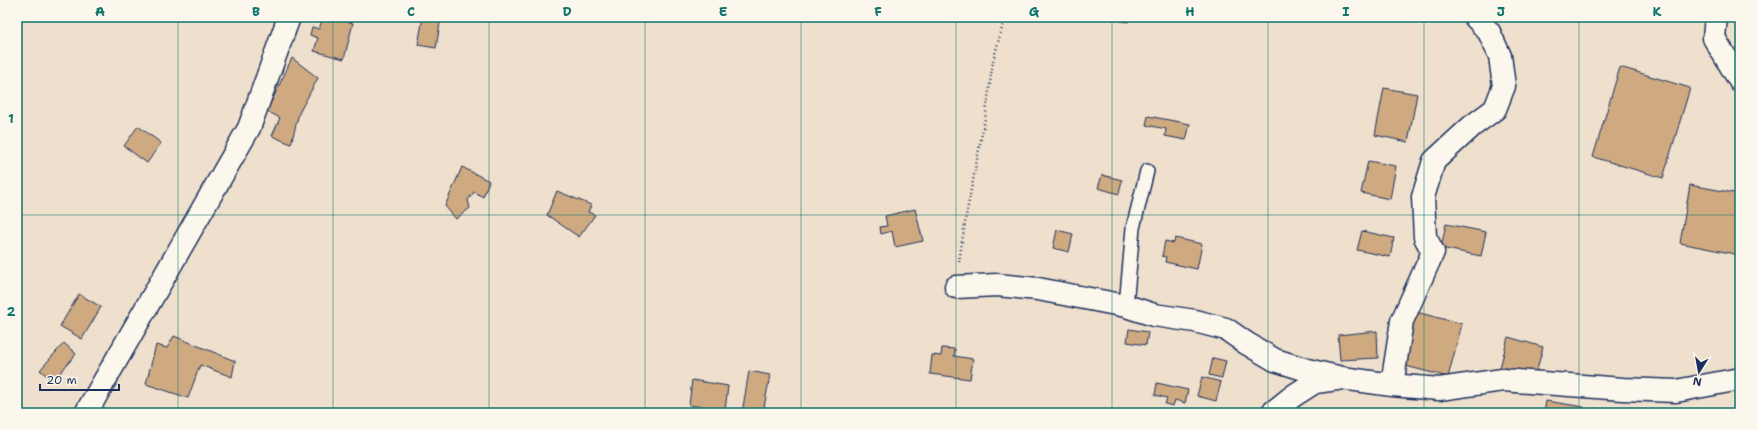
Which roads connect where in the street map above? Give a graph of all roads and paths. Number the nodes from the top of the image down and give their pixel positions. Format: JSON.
{"nodes":[{"id":1,"x":289,"y":17,"type":"edge"},
{"id":2,"x":1005,"y":17,"type":"edge"},
{"id":3,"x":1475,"y":17,"type":"edge"},
{"id":4,"x":1716,"y":17,"type":"edge"},
{"id":5,"x":1740,"y":81,"type":"edge"},
{"id":6,"x":1147,"y":171,"type":"dead end"},
{"id":7,"x":956,"y":287,"type":"joint"},
{"id":8,"x":1126,"y":306,"type":"junction"},
{"id":9,"x":1342,"y":378,"type":"junction"},
{"id":10,"x":1740,"y":379,"type":"edge"},
{"id":11,"x":1392,"y":385,"type":"junction"},
{"id":12,"x":86,"y":413,"type":"edge"},
{"id":13,"x":1272,"y":413,"type":"edge"}],
"edges":[{"from":1,"to":12,"type":"street"},
{"from":2,"to":7,"type":"path"},
{"from":3,"to":11,"type":"street"},
{"from":4,"to":5,"type":"street"},
{"from":6,"to":8,"type":"lane"},
{"from":7,"to":8,"type":"street"},
{"from":8,"to":9,"type":"street"},
{"from":9,"to":11,"type":"street"},
{"from":9,"to":13,"type":"street"},
{"from":10,"to":11,"type":"street"}]}
